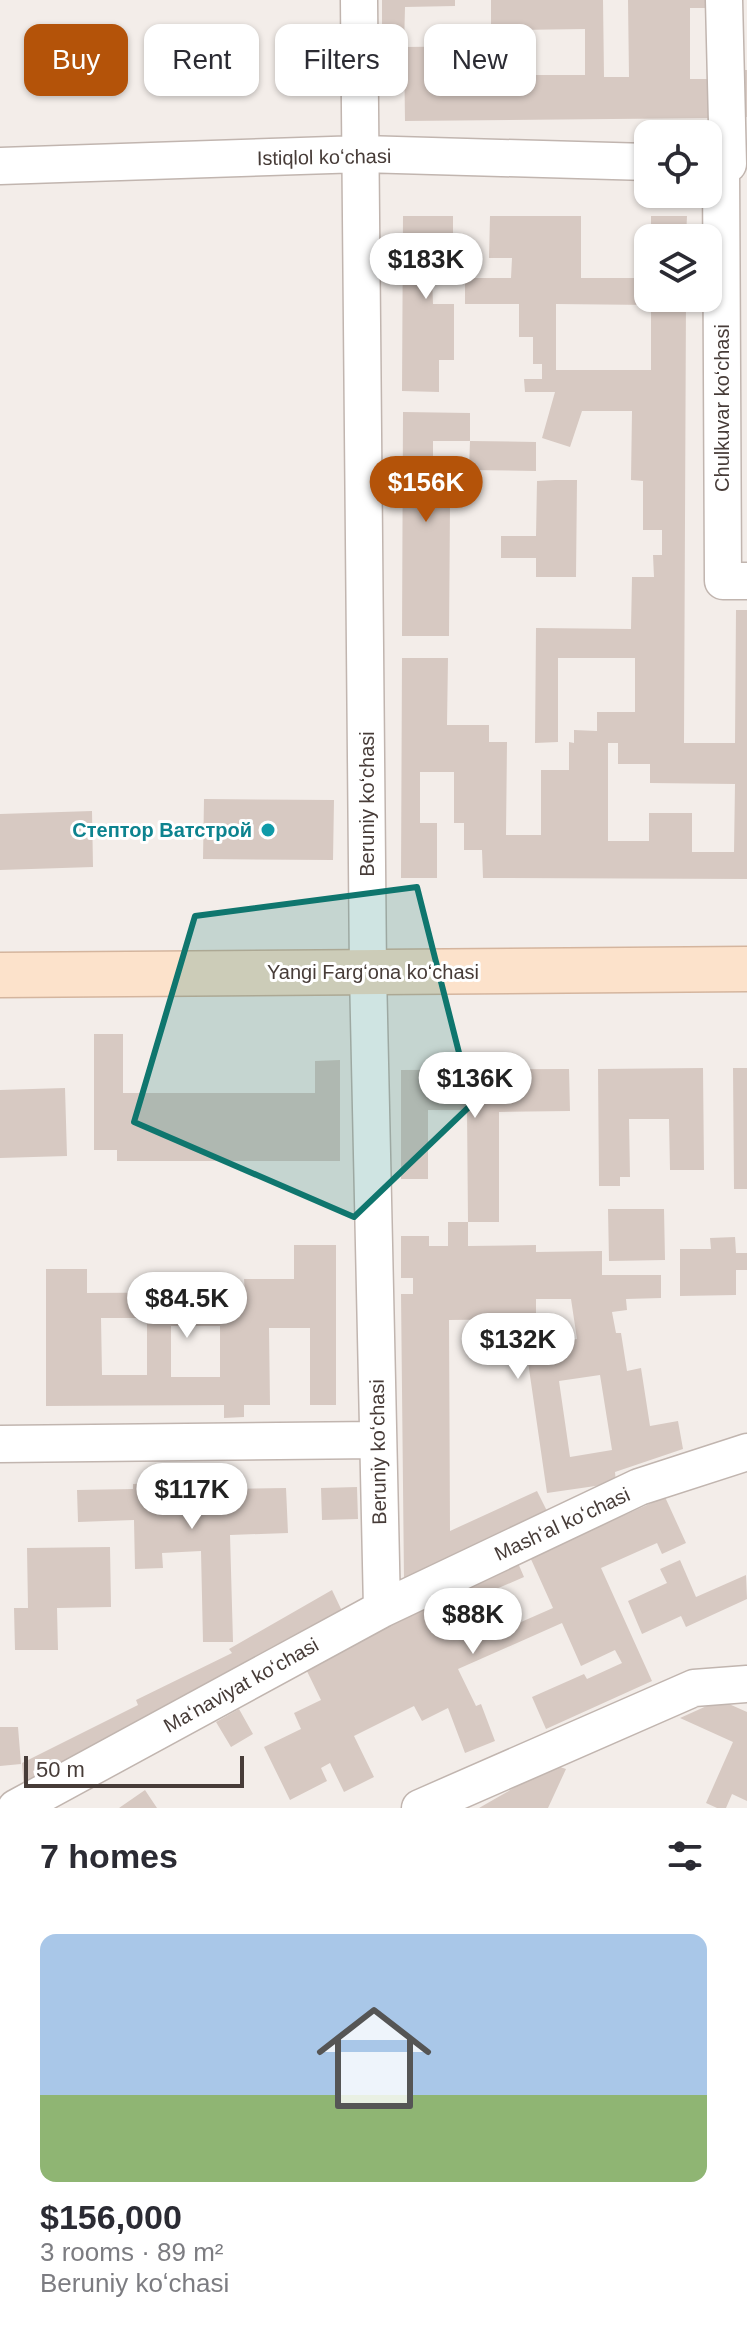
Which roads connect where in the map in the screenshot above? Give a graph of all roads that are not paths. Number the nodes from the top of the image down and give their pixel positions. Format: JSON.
{"nodes":[{"id":1,"x":359,"y":0,"type":"edge"},
{"id":2,"x":724,"y":0,"type":"edge"},
{"id":3,"x":362,"y":154,"type":"junction"},
{"id":4,"x":634,"y":162,"type":"edge"},
{"id":5,"x":726,"y":164,"type":"edge"},
{"id":6,"x":0,"y":166,"type":"edge"},
{"id":7,"x":747,"y":581,"type":"edge"},
{"id":8,"x":747,"y":969,"type":"edge"},
{"id":9,"x":368,"y":972,"type":"junction"},
{"id":10,"x":0,"y":975,"type":"edge"},
{"id":11,"x":377,"y":1440,"type":"junction"},
{"id":12,"x":0,"y":1444,"type":"edge"},
{"id":13,"x":747,"y":1452,"type":"edge"},
{"id":14,"x":382,"y":1609,"type":"junction"},
{"id":15,"x":745,"y":1683,"type":"edge"},
{"id":16,"x":16,"y":1808,"type":"edge"},
{"id":17,"x":420,"y":1808,"type":"edge"}],
"edges":[{"from":1,"to":3,"type":"street","name":"Beruniy koʻchasi"},
{"from":2,"to":5,"type":"street"},
{"from":3,"to":4,"type":"street","name":"Istiqlol koʻchasi"},
{"from":3,"to":6,"type":"street","name":"Istiqlol koʻchasi"},
{"from":3,"to":9,"type":"street","name":"Beruniy koʻchasi"},
{"from":5,"to":7,"type":"street","name":"Chulkuvar koʻchasi"},
{"from":8,"to":9,"type":"main road","name":"Yangi Fargʻona koʻchasi"},
{"from":9,"to":10,"type":"main road","name":"Yangi Fargʻona koʻchasi"},
{"from":9,"to":11,"type":"street","name":"Beruniy koʻchasi"},
{"from":11,"to":12,"type":"street"},
{"from":11,"to":14,"type":"street","name":"Beruniy koʻchasi"},
{"from":13,"to":14,"type":"street","name":"Mashʻal koʻchasi"},
{"from":14,"to":16,"type":"street","name":"Maʻnaviyat koʻchasi"},
{"from":15,"to":17,"type":"street"}]}
